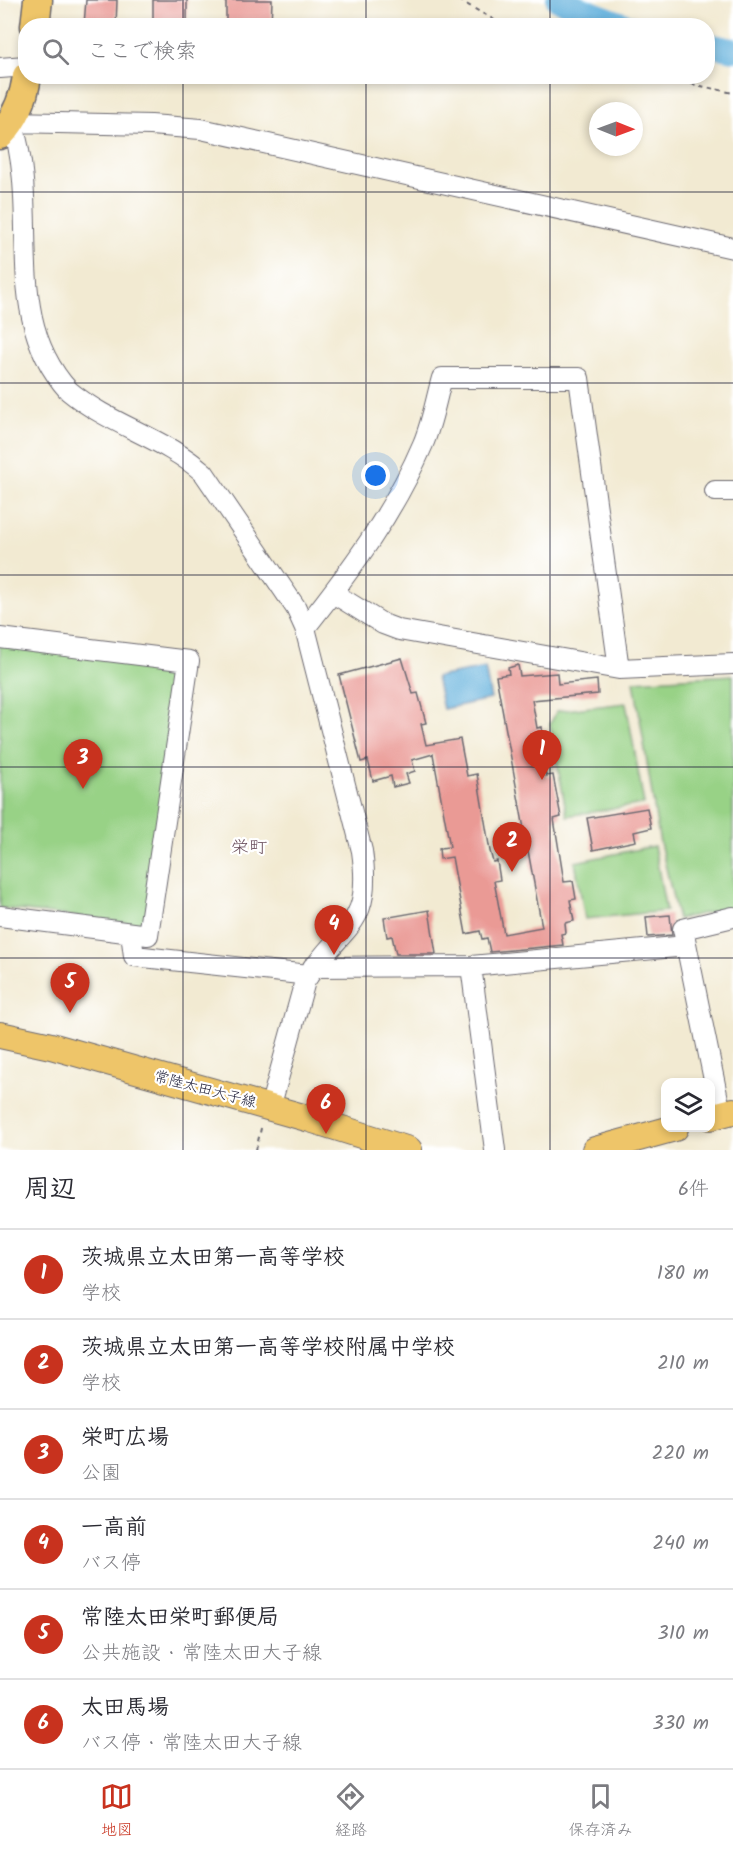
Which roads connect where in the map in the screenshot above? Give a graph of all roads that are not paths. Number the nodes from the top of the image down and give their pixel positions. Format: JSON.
{"nodes":[{"id":1,"x":38,"y":0,"type":"edge"},
{"id":2,"x":36,"y":18,"type":"edge"},
{"id":3,"x":18,"y":67,"type":"edge"},
{"id":4,"x":0,"y":68,"type":"edge"},
{"id":5,"x":25,"y":84,"type":"edge"},
{"id":6,"x":6,"y":128,"type":"edge"},
{"id":7,"x":733,"y":248,"type":"edge"},
{"id":8,"x":333,"y":593,"type":"junction"},
{"id":9,"x":305,"y":628,"type":"junction"},
{"id":10,"x":0,"y":638,"type":"edge"},
{"id":11,"x":733,"y":664,"type":"edge"},
{"id":12,"x":619,"y":669,"type":"junction"},
{"id":13,"x":0,"y":916,"type":"edge"},
{"id":14,"x":733,"y":917,"type":"edge"},
{"id":15,"x":131,"y":933,"type":"junction"},
{"id":16,"x":686,"y":946,"type":"junction"},
{"id":17,"x":471,"y":966,"type":"junction"},
{"id":18,"x":311,"y":971,"type":"junction"},
{"id":19,"x":0,"y":1035,"type":"edge"},
{"id":20,"x":268,"y":1108,"type":"junction"},
{"id":21,"x":722,"y":1114,"type":"edge"},
{"id":22,"x":661,"y":1132,"type":"edge"},
{"id":23,"x":381,"y":1145,"type":"edge"},
{"id":24,"x":604,"y":1149,"type":"edge"},
{"id":25,"x":409,"y":1150,"type":"edge"},
{"id":26,"x":495,"y":1150,"type":"edge"}],
"edges":[{"from":1,"to":2,"type":"highway"},
{"from":3,"to":4,"type":"street"},
{"from":5,"to":6,"type":"highway"},
{"from":6,"to":7,"type":"street"},
{"from":6,"to":9,"type":"street"},
{"from":8,"to":9,"type":"street"},
{"from":8,"to":12,"type":"street"},
{"from":8,"to":12,"type":"street"},
{"from":9,"to":18,"type":"street"},
{"from":10,"to":15,"type":"street"},
{"from":11,"to":12,"type":"street"},
{"from":13,"to":15,"type":"street"},
{"from":14,"to":16,"type":"street"},
{"from":15,"to":18,"type":"street"},
{"from":16,"to":17,"type":"street"},
{"from":16,"to":21,"type":"street"},
{"from":17,"to":18,"type":"street"},
{"from":17,"to":26,"type":"street"},
{"from":18,"to":20,"type":"street"},
{"from":19,"to":20,"type":"main road","name":"常陸太田大子線"},
{"from":20,"to":23,"type":"main road","name":"常陸太田大子線"},
{"from":22,"to":24,"type":"main road"},
{"from":23,"to":25,"type":"main road","name":"常陸太田大子線"}]}
